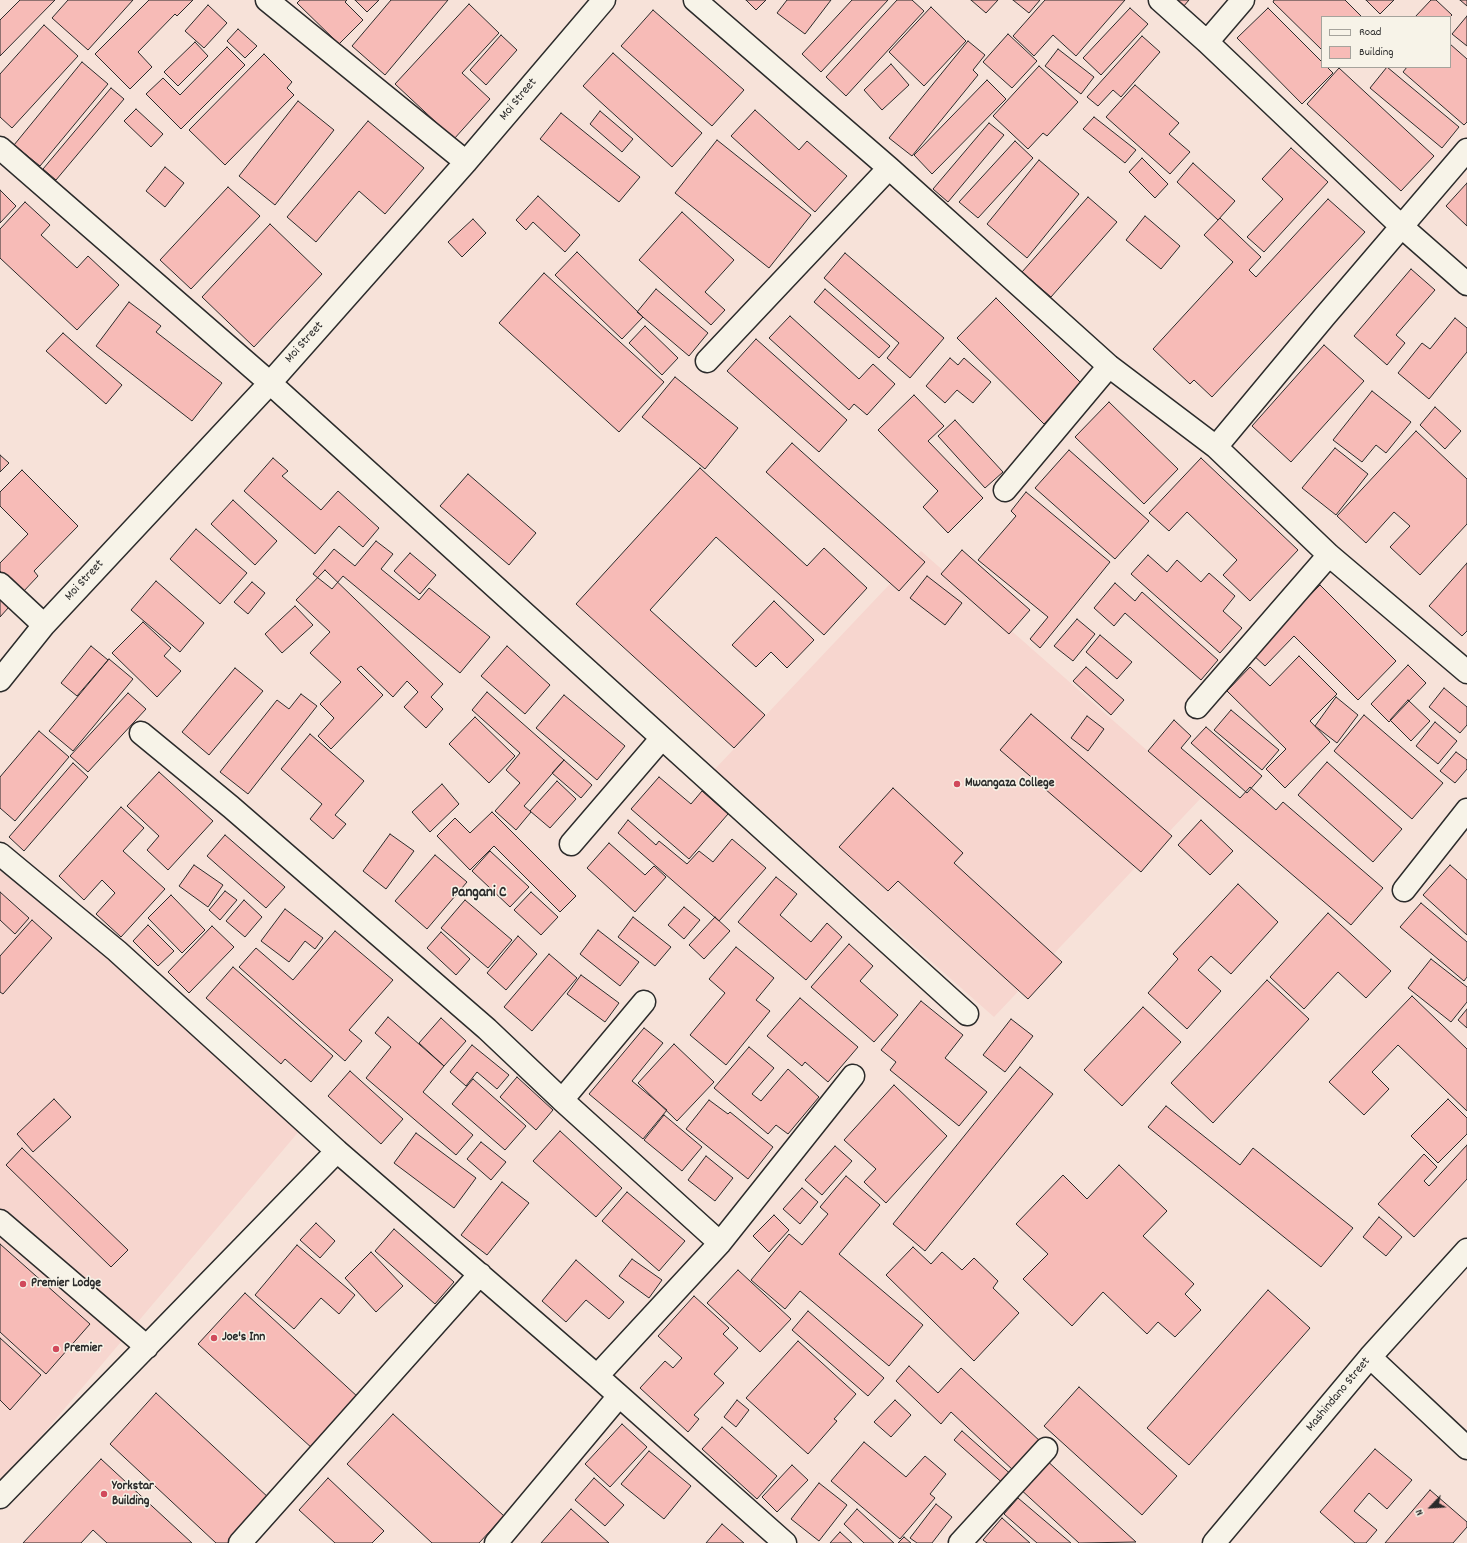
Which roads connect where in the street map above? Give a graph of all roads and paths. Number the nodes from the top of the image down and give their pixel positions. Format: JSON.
{"nodes":[{"id":1,"x":267,"y":0,"type":"edge"},
{"id":2,"x":604,"y":0,"type":"edge"},
{"id":3,"x":695,"y":0,"type":"edge"},
{"id":4,"x":1160,"y":0,"type":"edge"},
{"id":5,"x":1242,"y":0,"type":"edge"},
{"id":6,"x":1207,"y":42,"type":"junction"},
{"id":7,"x":0,"y":148,"type":"edge"},
{"id":8,"x":1467,"y":150,"type":"edge"},
{"id":9,"x":466,"y":162,"type":"junction"},
{"id":10,"x":889,"y":168,"type":"junction"},
{"id":11,"x":1401,"y":226,"type":"junction"},
{"id":12,"x":1467,"y":284,"type":"edge"},
{"id":13,"x":707,"y":361,"type":"dead end"},
{"id":14,"x":1109,"y":366,"type":"junction"},
{"id":15,"x":270,"y":383,"type":"junction"},
{"id":16,"x":1216,"y":447,"type":"junction"},
{"id":17,"x":1005,"y":490,"type":"dead end"},
{"id":18,"x":1329,"y":555,"type":"junction"},
{"id":19,"x":0,"y":584,"type":"edge"},
{"id":20,"x":44,"y":626,"type":"junction"},
{"id":21,"x":1467,"y":672,"type":"edge"},
{"id":22,"x":0,"y":680,"type":"edge"},
{"id":23,"x":1197,"y":707,"type":"dead end"},
{"id":24,"x":141,"y":733,"type":"dead end"},
{"id":25,"x":662,"y":738,"type":"junction"},
{"id":26,"x":1467,"y":810,"type":"edge"},
{"id":27,"x":571,"y":844,"type":"dead end"},
{"id":28,"x":0,"y":854,"type":"edge"},
{"id":29,"x":1404,"y":890,"type":"dead end"},
{"id":30,"x":644,"y":1002,"type":"dead end"},
{"id":31,"x":967,"y":1014,"type":"dead end"},
{"id":32,"x":853,"y":1076,"type":"dead end"},
{"id":33,"x":562,"y":1100,"type":"junction"},
{"id":34,"x":337,"y":1151,"type":"junction"},
{"id":35,"x":0,"y":1221,"type":"edge"},
{"id":36,"x":720,"y":1243,"type":"junction"},
{"id":37,"x":1467,"y":1250,"type":"edge"},
{"id":38,"x":480,"y":1274,"type":"junction"},
{"id":39,"x":147,"y":1347,"type":"junction"},
{"id":40,"x":1370,"y":1357,"type":"junction"},
{"id":41,"x":597,"y":1376,"type":"junction"},
{"id":42,"x":619,"y":1396,"type":"junction"},
{"id":43,"x":1046,"y":1448,"type":"dead end"},
{"id":44,"x":1467,"y":1448,"type":"edge"},
{"id":45,"x":0,"y":1497,"type":"edge"},
{"id":46,"x":240,"y":1543,"type":"edge"},
{"id":47,"x":496,"y":1543,"type":"edge"},
{"id":48,"x":785,"y":1543,"type":"edge"},
{"id":49,"x":960,"y":1543,"type":"edge"},
{"id":50,"x":1214,"y":1543,"type":"edge"}],
"edges":[{"from":1,"to":9,"type":"street"},
{"from":2,"to":9,"type":"street","name":"Moi Street"},
{"from":3,"to":10,"type":"street"},
{"from":4,"to":6,"type":"street"},
{"from":5,"to":6,"type":"street"},
{"from":6,"to":11,"type":"street"},
{"from":7,"to":15,"type":"street"},
{"from":8,"to":11,"type":"street"},
{"from":9,"to":15,"type":"street","name":"Moi Street"},
{"from":10,"to":13,"type":"street"},
{"from":10,"to":14,"type":"street"},
{"from":11,"to":12,"type":"street"},
{"from":11,"to":16,"type":"street"},
{"from":14,"to":16,"type":"street"},
{"from":14,"to":17,"type":"street"},
{"from":15,"to":20,"type":"street","name":"Moi Street"},
{"from":15,"to":25,"type":"street"},
{"from":16,"to":18,"type":"street"},
{"from":18,"to":21,"type":"street"},
{"from":18,"to":23,"type":"street"},
{"from":19,"to":20,"type":"street"},
{"from":20,"to":22,"type":"street","name":"Moi Street"},
{"from":24,"to":33,"type":"street"},
{"from":25,"to":27,"type":"street"},
{"from":25,"to":31,"type":"street"},
{"from":26,"to":29,"type":"street"},
{"from":28,"to":34,"type":"street"},
{"from":30,"to":33,"type":"street"},
{"from":32,"to":36,"type":"street"},
{"from":33,"to":36,"type":"street"},
{"from":34,"to":38,"type":"street"},
{"from":34,"to":39,"type":"street"},
{"from":35,"to":39,"type":"street"},
{"from":36,"to":41,"type":"street"},
{"from":37,"to":40,"type":"street","name":"Mashindano Street"},
{"from":38,"to":41,"type":"street"},
{"from":38,"to":46,"type":"street"},
{"from":39,"to":45,"type":"street"},
{"from":40,"to":44,"type":"street"},
{"from":40,"to":50,"type":"street","name":"Mashindano Street"},
{"from":41,"to":42,"type":"street"},
{"from":42,"to":47,"type":"street"},
{"from":42,"to":48,"type":"street"},
{"from":43,"to":49,"type":"street"}]}
